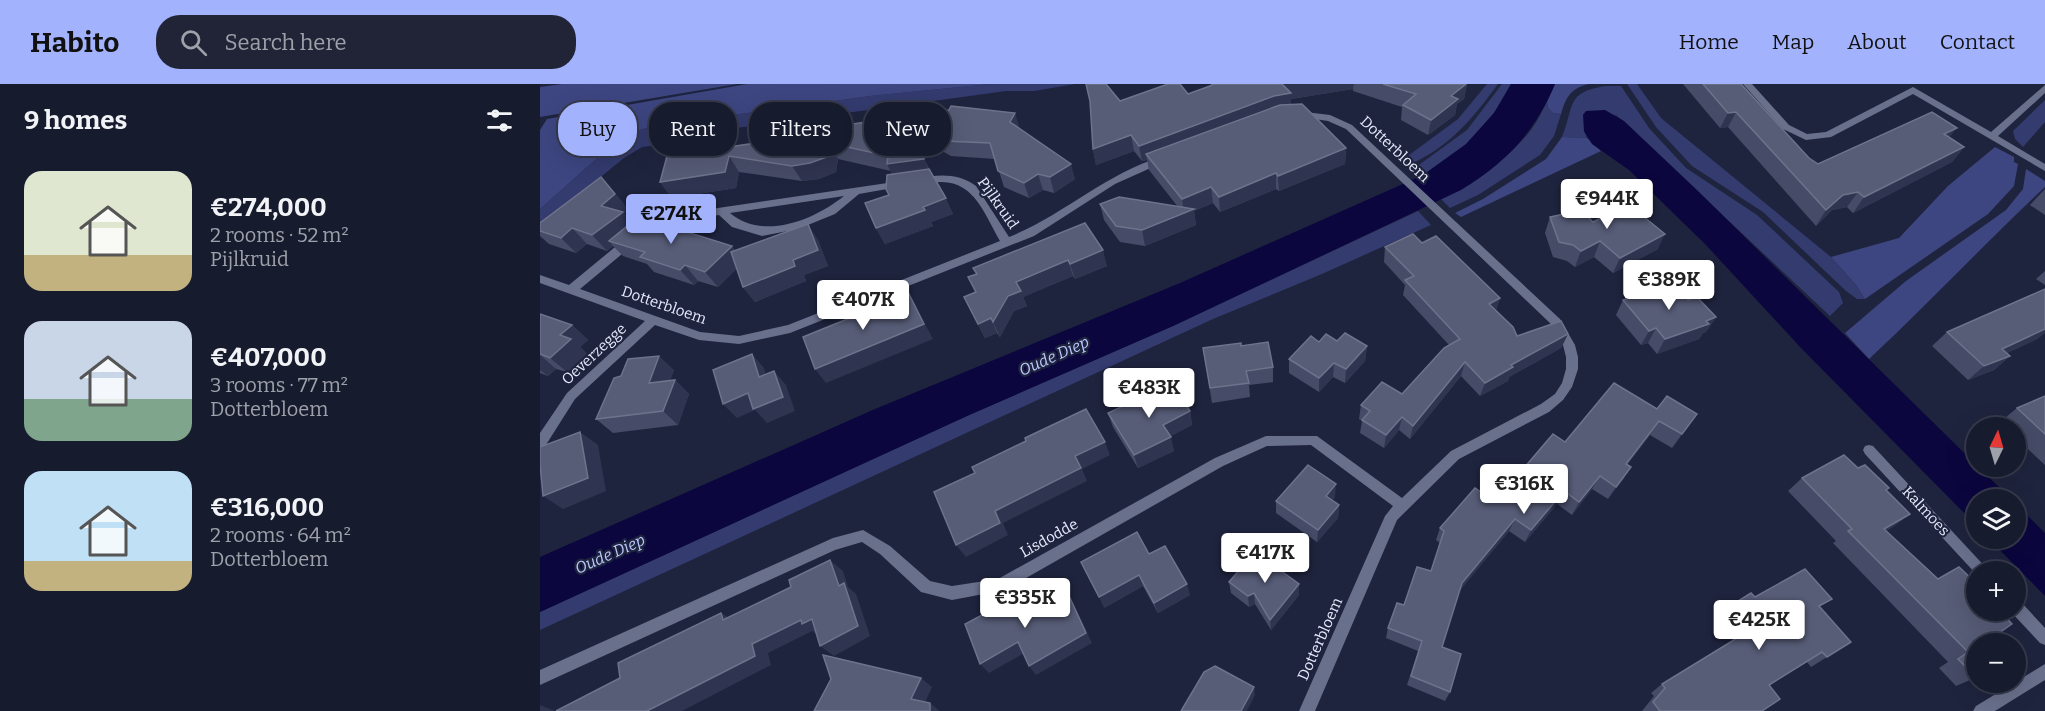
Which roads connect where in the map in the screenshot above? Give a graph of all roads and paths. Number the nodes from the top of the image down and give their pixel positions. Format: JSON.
{"nodes":[{"id":1,"x":1747,"y":84,"type":"edge"},
{"id":2,"x":2045,"y":88,"type":"edge"},
{"id":3,"x":1285,"y":115,"type":"edge"},
{"id":4,"x":1992,"y":137,"type":"junction"},
{"id":5,"x":1171,"y":156,"type":"edge"},
{"id":6,"x":2045,"y":168,"type":"edge"},
{"id":7,"x":857,"y":191,"type":"junction"},
{"id":8,"x":723,"y":212,"type":"junction"},
{"id":9,"x":1008,"y":243,"type":"junction"},
{"id":10,"x":540,"y":279,"type":"edge"},
{"id":11,"x":571,"y":290,"type":"junction"},
{"id":12,"x":653,"y":320,"type":"junction"},
{"id":13,"x":540,"y":444,"type":"edge"},
{"id":14,"x":1869,"y":450,"type":"dead end"},
{"id":15,"x":1403,"y":506,"type":"junction"},
{"id":16,"x":1973,"y":561,"type":"edge"},
{"id":17,"x":2026,"y":618,"type":"edge"},
{"id":18,"x":2045,"y":638,"type":"edge"},
{"id":19,"x":2045,"y":670,"type":"edge"},
{"id":20,"x":540,"y":678,"type":"edge"},
{"id":21,"x":1306,"y":711,"type":"edge"},
{"id":22,"x":1981,"y":711,"type":"edge"}],
"edges":[{"from":1,"to":4,"type":"street"},
{"from":2,"to":4,"type":"street"},
{"from":3,"to":15,"type":"street","name":"Dotterbloem"},
{"from":4,"to":6,"type":"street"},
{"from":5,"to":9,"type":"street","name":"Dotterbloem"},
{"from":7,"to":8,"type":"street","name":"Pijlkruid"},
{"from":7,"to":8,"type":"street"},
{"from":7,"to":9,"type":"street","name":"Pijlkruid"},
{"from":8,"to":11,"type":"street","name":"Pijlkruid"},
{"from":9,"to":12,"type":"street","name":"Dotterbloem"},
{"from":10,"to":11,"type":"street","name":"Dotterbloem"},
{"from":11,"to":12,"type":"street","name":"Dotterbloem"},
{"from":12,"to":13,"type":"street","name":"Oeverzegge"},
{"from":14,"to":16,"type":"street","name":"Kalmoes"},
{"from":15,"to":20,"type":"street","name":"Lisdodde"},
{"from":15,"to":21,"type":"street","name":"Dotterbloem"},
{"from":17,"to":18,"type":"street"},
{"from":19,"to":22,"type":"street"}]}
